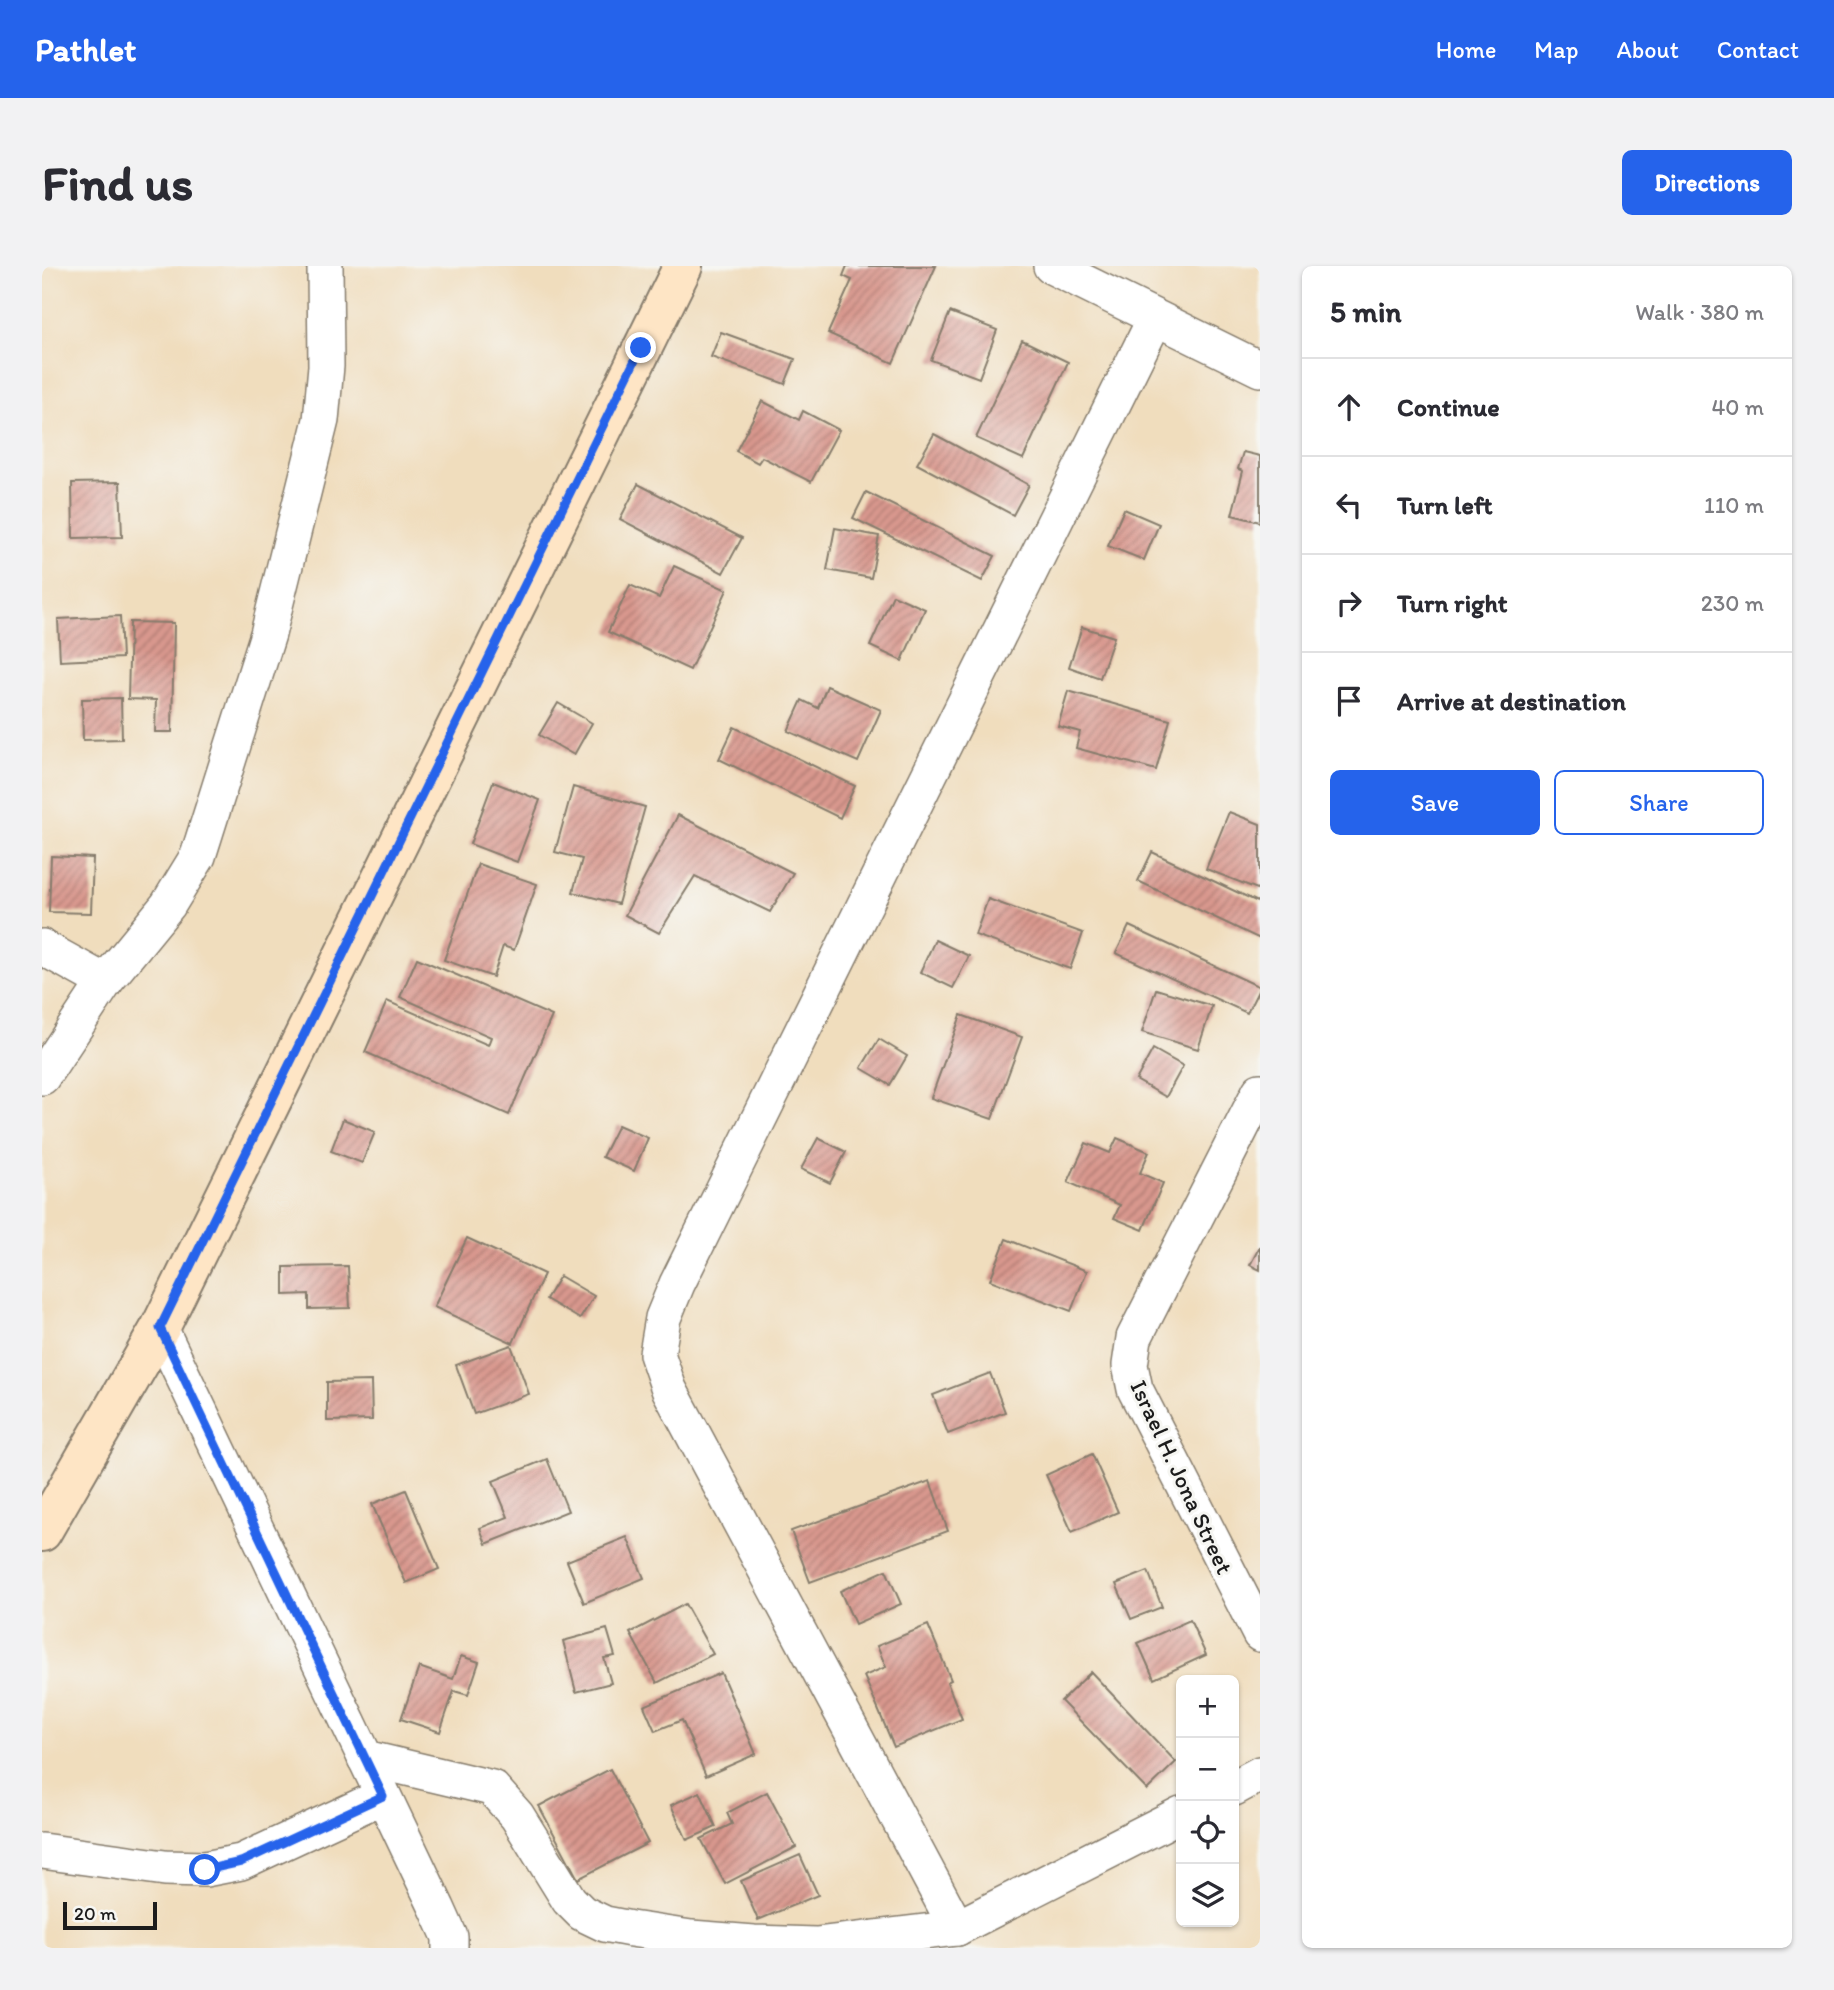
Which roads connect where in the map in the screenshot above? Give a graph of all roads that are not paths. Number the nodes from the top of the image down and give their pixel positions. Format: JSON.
{"nodes":[{"id":1,"x":325,"y":266,"type":"edge"},
{"id":2,"x":683,"y":266,"type":"edge"},
{"id":3,"x":1051,"y":266,"type":"edge"},
{"id":4,"x":1155,"y":319,"type":"junction"},
{"id":5,"x":1260,"y":369,"type":"edge"},
{"id":6,"x":42,"y":947,"type":"edge"},
{"id":7,"x":105,"y":982,"type":"junction"},
{"id":8,"x":42,"y":1077,"type":"edge"},
{"id":9,"x":1260,"y":1091,"type":"edge"},
{"id":10,"x":160,"y":1328,"type":"junction"},
{"id":11,"x":42,"y":1532,"type":"edge"},
{"id":12,"x":1260,"y":1634,"type":"edge"},
{"id":13,"x":365,"y":1758,"type":"junction"},
{"id":14,"x":1260,"y":1774,"type":"edge"},
{"id":15,"x":1239,"y":1785,"type":"edge"},
{"id":16,"x":383,"y":1796,"type":"junction"},
{"id":17,"x":1176,"y":1817,"type":"edge"},
{"id":18,"x":42,"y":1851,"type":"edge"},
{"id":19,"x":957,"y":1928,"type":"junction"},
{"id":20,"x":450,"y":1948,"type":"edge"}],
"edges":[{"from":1,"to":7,"type":"street"},
{"from":2,"to":10,"type":"street"},
{"from":3,"to":4,"type":"street"},
{"from":4,"to":5,"type":"street"},
{"from":4,"to":19,"type":"street"},
{"from":6,"to":7,"type":"street"},
{"from":7,"to":8,"type":"street"},
{"from":9,"to":12,"type":"street","name":"Israel H. Jona Street"},
{"from":10,"to":11,"type":"street"},
{"from":10,"to":13,"type":"street"},
{"from":13,"to":16,"type":"street"},
{"from":13,"to":19,"type":"street"},
{"from":14,"to":15,"type":"street"},
{"from":16,"to":18,"type":"street"},
{"from":16,"to":20,"type":"street"},
{"from":17,"to":19,"type":"street"}]}
